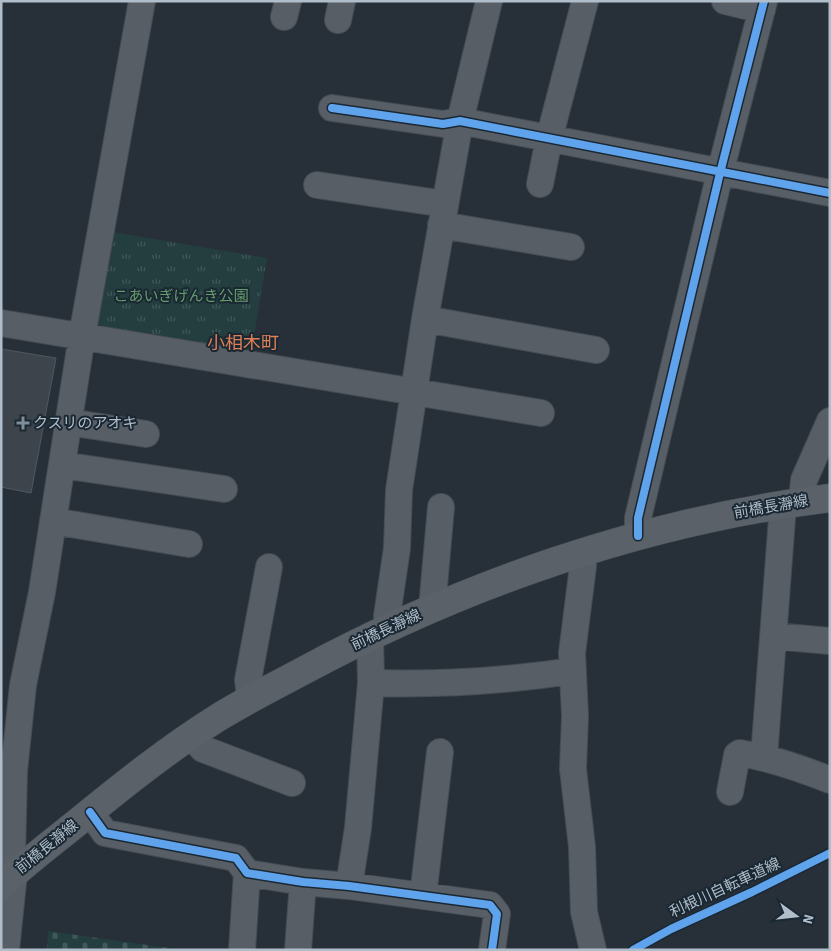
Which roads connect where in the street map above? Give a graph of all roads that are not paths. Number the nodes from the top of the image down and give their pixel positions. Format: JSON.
{"nodes":[{"id":1,"x":142,"y":1,"type":"edge"},
{"id":2,"x":489,"y":1,"type":"edge"},
{"id":3,"x":585,"y":1,"type":"edge"},
{"id":4,"x":725,"y":1,"type":"edge"},
{"id":5,"x":763,"y":6,"type":"edge"},
{"id":6,"x":332,"y":108,"type":"dead end"},
{"id":7,"x":460,"y":121,"type":"junction"},
{"id":8,"x":549,"y":139,"type":"junction"},
{"id":9,"x":720,"y":172,"type":"junction"},
{"id":10,"x":540,"y":184,"type":"dead end"},
{"id":11,"x":316,"y":185,"type":"dead end"},
{"id":12,"x":830,"y":193,"type":"edge"},
{"id":13,"x":443,"y":214,"type":"junction"},
{"id":14,"x":571,"y":247,"type":"dead end"},
{"id":15,"x":424,"y":318,"type":"junction"},
{"id":16,"x":1,"y":323,"type":"edge"},
{"id":17,"x":82,"y":336,"type":"junction"},
{"id":18,"x":596,"y":350,"type":"dead end"},
{"id":19,"x":413,"y":392,"type":"junction"},
{"id":20,"x":541,"y":413,"type":"dead end"},
{"id":21,"x":830,"y":421,"type":"edge"},
{"id":22,"x":68,"y":422,"type":"junction"},
{"id":23,"x":146,"y":434,"type":"dead end"},
{"id":24,"x":62,"y":465,"type":"junction"},
{"id":25,"x":224,"y":489,"type":"dead end"},
{"id":26,"x":830,"y":498,"type":"edge"},
{"id":27,"x":792,"y":503,"type":"junction"},
{"id":28,"x":441,"y":507,"type":"dead end"},
{"id":29,"x":53,"y":520,"type":"junction"},
{"id":30,"x":638,"y":536,"type":"junction"},
{"id":31,"x":188,"y":544,"type":"dead end"},
{"id":32,"x":582,"y":554,"type":"junction"},
{"id":33,"x":269,"y":567,"type":"dead end"},
{"id":34,"x":432,"y":608,"type":"junction"},
{"id":35,"x":380,"y":631,"type":"junction"},
{"id":36,"x":774,"y":636,"type":"junction"},
{"id":37,"x":830,"y":641,"type":"edge"},
{"id":38,"x":572,"y":671,"type":"junction"},
{"id":39,"x":12,"y":683,"type":"edge"},
{"id":40,"x":371,"y":683,"type":"junction"},
{"id":41,"x":253,"y":698,"type":"junction"},
{"id":42,"x":191,"y":736,"type":"junction"},
{"id":43,"x":440,"y":752,"type":"dead end"},
{"id":44,"x":764,"y":757,"type":"junction"},
{"id":45,"x":830,"y":780,"type":"edge"},
{"id":46,"x":292,"y":783,"type":"dead end"},
{"id":47,"x":730,"y":792,"type":"dead end"},
{"id":48,"x":90,"y":812,"type":"junction"},
{"id":49,"x":248,"y":873,"type":"junction"},
{"id":50,"x":8,"y":880,"type":"edge"},
{"id":51,"x":303,"y":882,"type":"junction"},
{"id":52,"x":349,"y":886,"type":"junction"},
{"id":53,"x":423,"y":896,"type":"junction"},
{"id":54,"x":6,"y":950,"type":"edge"},
{"id":55,"x":242,"y":950,"type":"edge"},
{"id":56,"x":298,"y":950,"type":"edge"},
{"id":57,"x":492,"y":950,"type":"edge"},
{"id":58,"x":593,"y":950,"type":"edge"}],
"edges":[{"from":1,"to":17,"type":"street"},
{"from":2,"to":7,"type":"street"},
{"from":3,"to":8,"type":"street"},
{"from":4,"to":5,"type":"street"},
{"from":5,"to":9,"type":"street"},
{"from":6,"to":7,"type":"street"},
{"from":7,"to":8,"type":"street"},
{"from":7,"to":13,"type":"street"},
{"from":8,"to":9,"type":"street"},
{"from":8,"to":10,"type":"street"},
{"from":9,"to":12,"type":"street"},
{"from":9,"to":30,"type":"street"},
{"from":11,"to":13,"type":"street"},
{"from":13,"to":14,"type":"street"},
{"from":13,"to":15,"type":"street"},
{"from":15,"to":18,"type":"street"},
{"from":15,"to":19,"type":"street"},
{"from":16,"to":17,"type":"street"},
{"from":17,"to":19,"type":"street"},
{"from":17,"to":22,"type":"street"},
{"from":19,"to":20,"type":"street"},
{"from":19,"to":35,"type":"street"},
{"from":21,"to":27,"type":"street"},
{"from":22,"to":23,"type":"street"},
{"from":22,"to":24,"type":"street"},
{"from":24,"to":25,"type":"street"},
{"from":24,"to":29,"type":"street"},
{"from":26,"to":27,"type":"main road","name":"前橋長瀞線"},
{"from":27,"to":30,"type":"main road","name":"前橋長瀞線"},
{"from":27,"to":36,"type":"street"},
{"from":28,"to":34,"type":"street"},
{"from":29,"to":31,"type":"street"},
{"from":29,"to":39,"type":"street"},
{"from":30,"to":32,"type":"main road","name":"前橋長瀞線"},
{"from":32,"to":34,"type":"main road","name":"前橋長瀞線"},
{"from":32,"to":38,"type":"street"},
{"from":33,"to":41,"type":"street"},
{"from":34,"to":35,"type":"main road","name":"前橋長瀞線"},
{"from":35,"to":40,"type":"street"},
{"from":35,"to":41,"type":"main road","name":"前橋長瀞線"},
{"from":36,"to":37,"type":"street"},
{"from":36,"to":44,"type":"street"},
{"from":38,"to":40,"type":"street"},
{"from":38,"to":58,"type":"street"},
{"from":39,"to":50,"type":"street"},
{"from":40,"to":52,"type":"street"},
{"from":41,"to":42,"type":"main road","name":"前橋長瀞線"},
{"from":42,"to":46,"type":"street"},
{"from":42,"to":48,"type":"main road","name":"前橋長瀞線"},
{"from":43,"to":53,"type":"street"},
{"from":44,"to":45,"type":"street"},
{"from":44,"to":47,"type":"street"},
{"from":48,"to":49,"type":"street"},
{"from":48,"to":50,"type":"main road","name":"前橋長瀞線"},
{"from":49,"to":51,"type":"street"},
{"from":49,"to":55,"type":"street"},
{"from":50,"to":54,"type":"street"},
{"from":51,"to":52,"type":"street"},
{"from":51,"to":56,"type":"street"},
{"from":52,"to":53,"type":"street"},
{"from":53,"to":57,"type":"street"}]}
